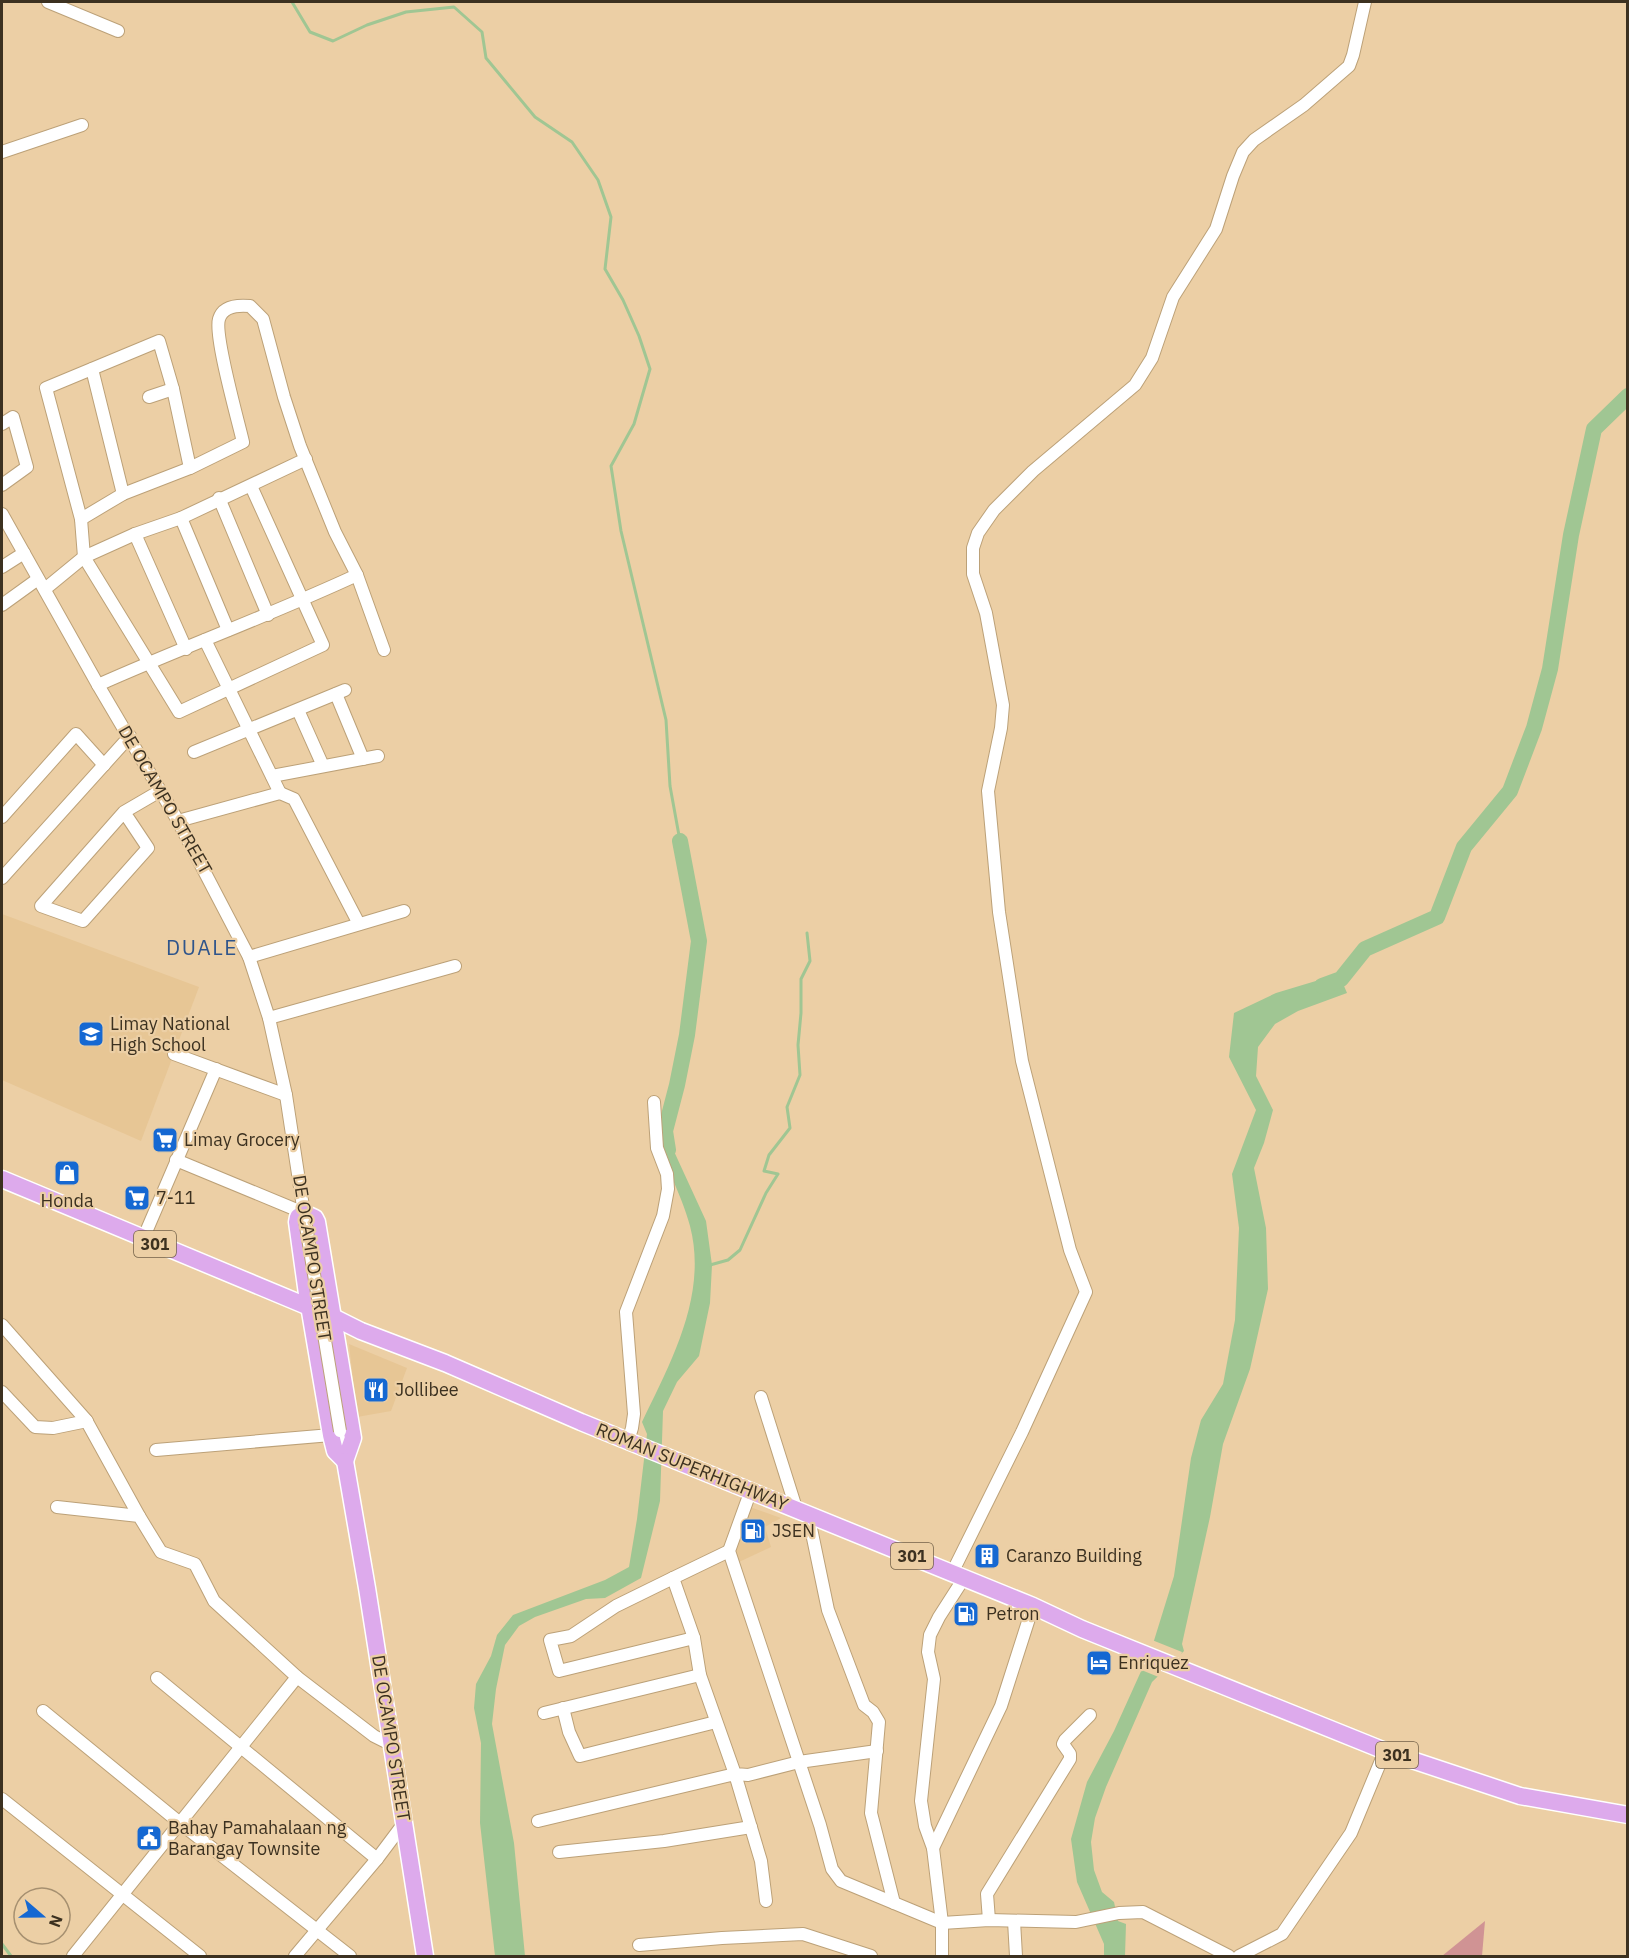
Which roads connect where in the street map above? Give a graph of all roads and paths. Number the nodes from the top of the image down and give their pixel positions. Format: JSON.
{"nodes":[{"id":1,"x":48,"y":2,"type":"edge"},
{"id":2,"x":1365,"y":2,"type":"edge"},
{"id":3,"x":118,"y":31,"type":"dead end"},
{"id":4,"x":82,"y":125,"type":"dead end"},
{"id":5,"x":3,"y":149,"type":"edge"},
{"id":6,"x":92,"y":369,"type":"junction"},
{"id":7,"x":173,"y":388,"type":"junction"},
{"id":8,"x":149,"y":397,"type":"dead end"},
{"id":9,"x":2,"y":424,"type":"edge"},
{"id":10,"x":306,"y":459,"type":"junction"},
{"id":11,"x":190,"y":468,"type":"junction"},
{"id":12,"x":2,"y":485,"type":"edge"},
{"id":13,"x":250,"y":486,"type":"junction"},
{"id":14,"x":123,"y":494,"type":"junction"},
{"id":15,"x":219,"y":498,"type":"junction"},
{"id":16,"x":2,"y":514,"type":"edge"},
{"id":17,"x":181,"y":518,"type":"junction"},
{"id":18,"x":81,"y":519,"type":"junction"},
{"id":19,"x":135,"y":534,"type":"junction"},
{"id":20,"x":24,"y":553,"type":"junction"},
{"id":21,"x":84,"y":557,"type":"junction"},
{"id":22,"x":2,"y":567,"type":"edge"},
{"id":23,"x":357,"y":576,"type":"junction"},
{"id":24,"x":42,"y":584,"type":"junction"},
{"id":25,"x":302,"y":601,"type":"junction"},
{"id":26,"x":2,"y":605,"type":"edge"},
{"id":27,"x":268,"y":615,"type":"junction"},
{"id":28,"x":228,"y":630,"type":"junction"},
{"id":29,"x":205,"y":640,"type":"junction"},
{"id":30,"x":186,"y":648,"type":"junction"},
{"id":31,"x":384,"y":650,"type":"dead end"},
{"id":32,"x":148,"y":662,"type":"junction"},
{"id":33,"x":98,"y":685,"type":"junction"},
{"id":34,"x":229,"y":689,"type":"junction"},
{"id":35,"x":298,"y":710,"type":"junction"},
{"id":36,"x":248,"y":730,"type":"junction"},
{"id":37,"x":130,"y":736,"type":"junction"},
{"id":38,"x":194,"y":752,"type":"dead end"},
{"id":39,"x":378,"y":756,"type":"dead end"},
{"id":40,"x":363,"y":759,"type":"junction"},
{"id":41,"x":104,"y":765,"type":"junction"},
{"id":42,"x":323,"y":766,"type":"junction"},
{"id":43,"x":272,"y":776,"type":"junction"},
{"id":44,"x":160,"y":790,"type":"junction"},
{"id":45,"x":280,"y":793,"type":"junction"},
{"id":46,"x":124,"y":812,"type":"junction"},
{"id":47,"x":2,"y":817,"type":"edge"},
{"id":48,"x":178,"y":820,"type":"junction"},
{"id":49,"x":2,"y":878,"type":"edge"},
{"id":50,"x":404,"y":911,"type":"dead end"},
{"id":51,"x":359,"y":924,"type":"junction"},
{"id":52,"x":249,"y":957,"type":"junction"},
{"id":53,"x":455,"y":966,"type":"dead end"},
{"id":54,"x":269,"y":1018,"type":"junction"},
{"id":55,"x":174,"y":1054,"type":"dead end"},
{"id":56,"x":216,"y":1069,"type":"junction"},
{"id":57,"x":286,"y":1095,"type":"junction"},
{"id":58,"x":654,"y":1102,"type":"dead end"},
{"id":59,"x":176,"y":1160,"type":"junction"},
{"id":60,"x":2,"y":1179,"type":"edge"},
{"id":61,"x":305,"y":1216,"type":"junction"},
{"id":62,"x":143,"y":1239,"type":"junction"},
{"id":63,"x":310,"y":1308,"type":"junction"},
{"id":64,"x":333,"y":1317,"type":"junction"},
{"id":65,"x":2,"y":1325,"type":"edge"},
{"id":66,"x":12,"y":1337,"type":"junction"},
{"id":67,"x":2,"y":1346,"type":"edge"},
{"id":68,"x":2,"y":1392,"type":"edge"},
{"id":69,"x":761,"y":1397,"type":"dead end"},
{"id":70,"x":87,"y":1422,"type":"junction"},
{"id":71,"x":335,"y":1433,"type":"junction"},
{"id":72,"x":634,"y":1443,"type":"junction"},
{"id":73,"x":156,"y":1450,"type":"dead end"},
{"id":74,"x":345,"y":1461,"type":"junction"},
{"id":75,"x":751,"y":1490,"type":"junction"},
{"id":76,"x":57,"y":1507,"type":"dead end"},
{"id":77,"x":802,"y":1511,"type":"junction"},
{"id":78,"x":139,"y":1516,"type":"junction"},
{"id":79,"x":729,"y":1551,"type":"junction"},
{"id":80,"x":958,"y":1575,"type":"junction"},
{"id":81,"x":673,"y":1578,"type":"junction"},
{"id":82,"x":1033,"y":1606,"type":"junction"},
{"id":83,"x":694,"y":1638,"type":"junction"},
{"id":84,"x":700,"y":1675,"type":"junction"},
{"id":85,"x":297,"y":1677,"type":"junction"},
{"id":86,"x":157,"y":1678,"type":"dead end"},
{"id":87,"x":563,"y":1708,"type":"junction"},
{"id":88,"x":44,"y":1711,"type":"dead end"},
{"id":89,"x":544,"y":1713,"type":"dead end"},
{"id":90,"x":1090,"y":1715,"type":"dead end"},
{"id":91,"x":717,"y":1722,"type":"junction"},
{"id":92,"x":392,"y":1745,"type":"junction"},
{"id":93,"x":242,"y":1747,"type":"junction"},
{"id":94,"x":877,"y":1751,"type":"junction"},
{"id":95,"x":1385,"y":1751,"type":"junction"},
{"id":96,"x":799,"y":1762,"type":"junction"},
{"id":97,"x":735,"y":1774,"type":"junction"},
{"id":98,"x":2,"y":1799,"type":"edge"},
{"id":99,"x":1628,"y":1815,"type":"edge"},
{"id":100,"x":538,"y":1821,"type":"dead end"},
{"id":101,"x":180,"y":1823,"type":"junction"},
{"id":102,"x":404,"y":1823,"type":"junction"},
{"id":103,"x":751,"y":1827,"type":"junction"},
{"id":104,"x":933,"y":1848,"type":"junction"},
{"id":105,"x":559,"y":1852,"type":"dead end"},
{"id":106,"x":377,"y":1859,"type":"junction"},
{"id":107,"x":123,"y":1894,"type":"junction"},
{"id":108,"x":766,"y":1901,"type":"dead end"},
{"id":109,"x":894,"y":1903,"type":"junction"},
{"id":110,"x":988,"y":1920,"type":"junction"},
{"id":111,"x":1014,"y":1921,"type":"junction"},
{"id":112,"x":942,"y":1923,"type":"junction"},
{"id":113,"x":318,"y":1931,"type":"junction"},
{"id":114,"x":639,"y":1945,"type":"dead end"},
{"id":115,"x":73,"y":1956,"type":"edge"},
{"id":116,"x":200,"y":1956,"type":"edge"},
{"id":117,"x":295,"y":1956,"type":"edge"},
{"id":118,"x":350,"y":1956,"type":"edge"},
{"id":119,"x":424,"y":1956,"type":"edge"},
{"id":120,"x":871,"y":1956,"type":"edge"},
{"id":121,"x":942,"y":1956,"type":"edge"},
{"id":122,"x":1016,"y":1956,"type":"edge"},
{"id":123,"x":1229,"y":1956,"type":"edge"},
{"id":124,"x":1239,"y":1956,"type":"edge"}],
"edges":[{"from":1,"to":3,"type":"street"},
{"from":2,"to":80,"type":"street"},
{"from":4,"to":5,"type":"street"},
{"from":6,"to":7,"type":"street"},
{"from":6,"to":14,"type":"street"},
{"from":6,"to":18,"type":"street"},
{"from":7,"to":8,"type":"street"},
{"from":7,"to":11,"type":"street"},
{"from":9,"to":12,"type":"street"},
{"from":10,"to":11,"type":"street"},
{"from":10,"to":13,"type":"street"},
{"from":10,"to":23,"type":"street"},
{"from":11,"to":14,"type":"street"},
{"from":13,"to":15,"type":"street"},
{"from":13,"to":25,"type":"street"},
{"from":14,"to":18,"type":"street"},
{"from":15,"to":17,"type":"street"},
{"from":15,"to":27,"type":"street"},
{"from":16,"to":20,"type":"street","name":"DE OCAMPO STREET"},
{"from":17,"to":19,"type":"street"},
{"from":17,"to":28,"type":"street"},
{"from":18,"to":21,"type":"street"},
{"from":19,"to":21,"type":"street"},
{"from":19,"to":30,"type":"street"},
{"from":20,"to":22,"type":"street"},
{"from":20,"to":24,"type":"street","name":"DE OCAMPO STREET"},
{"from":21,"to":24,"type":"street"},
{"from":21,"to":32,"type":"street"},
{"from":23,"to":25,"type":"street"},
{"from":23,"to":31,"type":"street"},
{"from":24,"to":26,"type":"street"},
{"from":24,"to":33,"type":"street","name":"DE OCAMPO STREET"},
{"from":25,"to":27,"type":"street"},
{"from":25,"to":34,"type":"street"},
{"from":27,"to":28,"type":"street"},
{"from":28,"to":29,"type":"street"},
{"from":29,"to":30,"type":"street"},
{"from":29,"to":34,"type":"street"},
{"from":30,"to":32,"type":"street"},
{"from":32,"to":33,"type":"street"},
{"from":32,"to":34,"type":"street"},
{"from":33,"to":37,"type":"street","name":"DE OCAMPO STREET"},
{"from":34,"to":36,"type":"street"},
{"from":35,"to":36,"type":"street"},
{"from":35,"to":40,"type":"street"},
{"from":35,"to":42,"type":"street"},
{"from":36,"to":38,"type":"street"},
{"from":36,"to":43,"type":"street"},
{"from":37,"to":41,"type":"street"},
{"from":37,"to":44,"type":"street","name":"DE OCAMPO STREET"},
{"from":39,"to":40,"type":"street"},
{"from":40,"to":42,"type":"street"},
{"from":41,"to":47,"type":"street"},
{"from":41,"to":49,"type":"street"},
{"from":42,"to":43,"type":"street"},
{"from":43,"to":45,"type":"street"},
{"from":44,"to":46,"type":"street"},
{"from":44,"to":48,"type":"street","name":"DE OCAMPO STREET"},
{"from":45,"to":48,"type":"street"},
{"from":45,"to":51,"type":"street"},
{"from":46,"to":46,"type":"street"},
{"from":48,"to":52,"type":"street","name":"DE OCAMPO STREET"},
{"from":50,"to":51,"type":"street"},
{"from":51,"to":52,"type":"street"},
{"from":52,"to":54,"type":"street","name":"DE OCAMPO STREET"},
{"from":53,"to":54,"type":"street"},
{"from":54,"to":57,"type":"street","name":"DE OCAMPO STREET"},
{"from":55,"to":56,"type":"street"},
{"from":56,"to":57,"type":"street"},
{"from":56,"to":59,"type":"street"},
{"from":57,"to":61,"type":"street","name":"DE OCAMPO STREET"},
{"from":58,"to":72,"type":"street"},
{"from":59,"to":61,"type":"street"},
{"from":59,"to":62,"type":"street"},
{"from":60,"to":62,"type":"main road","name":"ROMAN SUPERHIGHWAY","number":"301"},
{"from":61,"to":63,"type":"main road"},
{"from":61,"to":64,"type":"main road"},
{"from":61,"to":71,"type":"street","name":"DE OCAMPO STREET","bridge":true},
{"from":62,"to":63,"type":"main road","name":"ROMAN SUPERHIGHWAY","number":"301"},
{"from":63,"to":64,"type":"main road","name":"ROMAN SUPERHIGHWAY","number":"301"},
{"from":63,"to":71,"type":"main road"},
{"from":64,"to":72,"type":"main road","name":"ROMAN SUPERHIGHWAY","number":"301"},
{"from":64,"to":74,"type":"main road"},
{"from":65,"to":66,"type":"street"},
{"from":66,"to":67,"type":"street"},
{"from":66,"to":70,"type":"street"},
{"from":68,"to":70,"type":"street"},
{"from":69,"to":77,"type":"street"},
{"from":70,"to":78,"type":"street"},
{"from":71,"to":73,"type":"street"},
{"from":71,"to":74,"type":"main road"},
{"from":72,"to":75,"type":"main road","name":"ROMAN SUPERHIGHWAY","number":"301"},
{"from":74,"to":92,"type":"main road","name":"DE OCAMPO STREET"},
{"from":75,"to":77,"type":"main road","name":"ROMAN SUPERHIGHWAY","number":"301"},
{"from":75,"to":79,"type":"street"},
{"from":76,"to":78,"type":"street"},
{"from":77,"to":80,"type":"main road","name":"ROMAN SUPERHIGHWAY","number":"301"},
{"from":77,"to":94,"type":"street"},
{"from":78,"to":85,"type":"street"},
{"from":79,"to":81,"type":"street"},
{"from":79,"to":96,"type":"street"},
{"from":80,"to":82,"type":"main road","name":"ROMAN SUPERHIGHWAY","number":"301"},
{"from":80,"to":104,"type":"street"},
{"from":81,"to":83,"type":"street"},
{"from":81,"to":83,"type":"street"},
{"from":82,"to":95,"type":"main road","name":"ROMAN SUPERHIGHWAY","number":"301"},
{"from":82,"to":104,"type":"street"},
{"from":83,"to":84,"type":"street"},
{"from":84,"to":87,"type":"street"},
{"from":84,"to":91,"type":"street"},
{"from":85,"to":92,"type":"street"},
{"from":85,"to":93,"type":"street"},
{"from":86,"to":93,"type":"street"},
{"from":87,"to":89,"type":"street"},
{"from":87,"to":91,"type":"street"},
{"from":88,"to":101,"type":"street"},
{"from":90,"to":110,"type":"street"},
{"from":91,"to":97,"type":"street"},
{"from":92,"to":102,"type":"main road","name":"DE OCAMPO STREET"},
{"from":93,"to":101,"type":"street"},
{"from":93,"to":106,"type":"street"},
{"from":94,"to":96,"type":"street"},
{"from":94,"to":109,"type":"street"},
{"from":95,"to":99,"type":"main road","name":"ROMAN SUPERHIGHWAY","number":"301"},
{"from":95,"to":124,"type":"street"},
{"from":96,"to":97,"type":"street"},
{"from":96,"to":109,"type":"street"},
{"from":97,"to":100,"type":"street"},
{"from":97,"to":103,"type":"street"},
{"from":98,"to":107,"type":"street"},
{"from":101,"to":107,"type":"street"},
{"from":101,"to":113,"type":"street"},
{"from":102,"to":106,"type":"street"},
{"from":102,"to":119,"type":"main road","name":"DE OCAMPO STREET"},
{"from":103,"to":105,"type":"street"},
{"from":103,"to":108,"type":"street"},
{"from":104,"to":112,"type":"street"},
{"from":106,"to":113,"type":"street"},
{"from":107,"to":115,"type":"street"},
{"from":107,"to":116,"type":"street"},
{"from":109,"to":112,"type":"street"},
{"from":110,"to":111,"type":"street"},
{"from":110,"to":112,"type":"street"},
{"from":111,"to":122,"type":"street"},
{"from":111,"to":123,"type":"street"},
{"from":112,"to":121,"type":"street"},
{"from":113,"to":117,"type":"street"},
{"from":113,"to":118,"type":"street"},
{"from":114,"to":120,"type":"street"}]}
